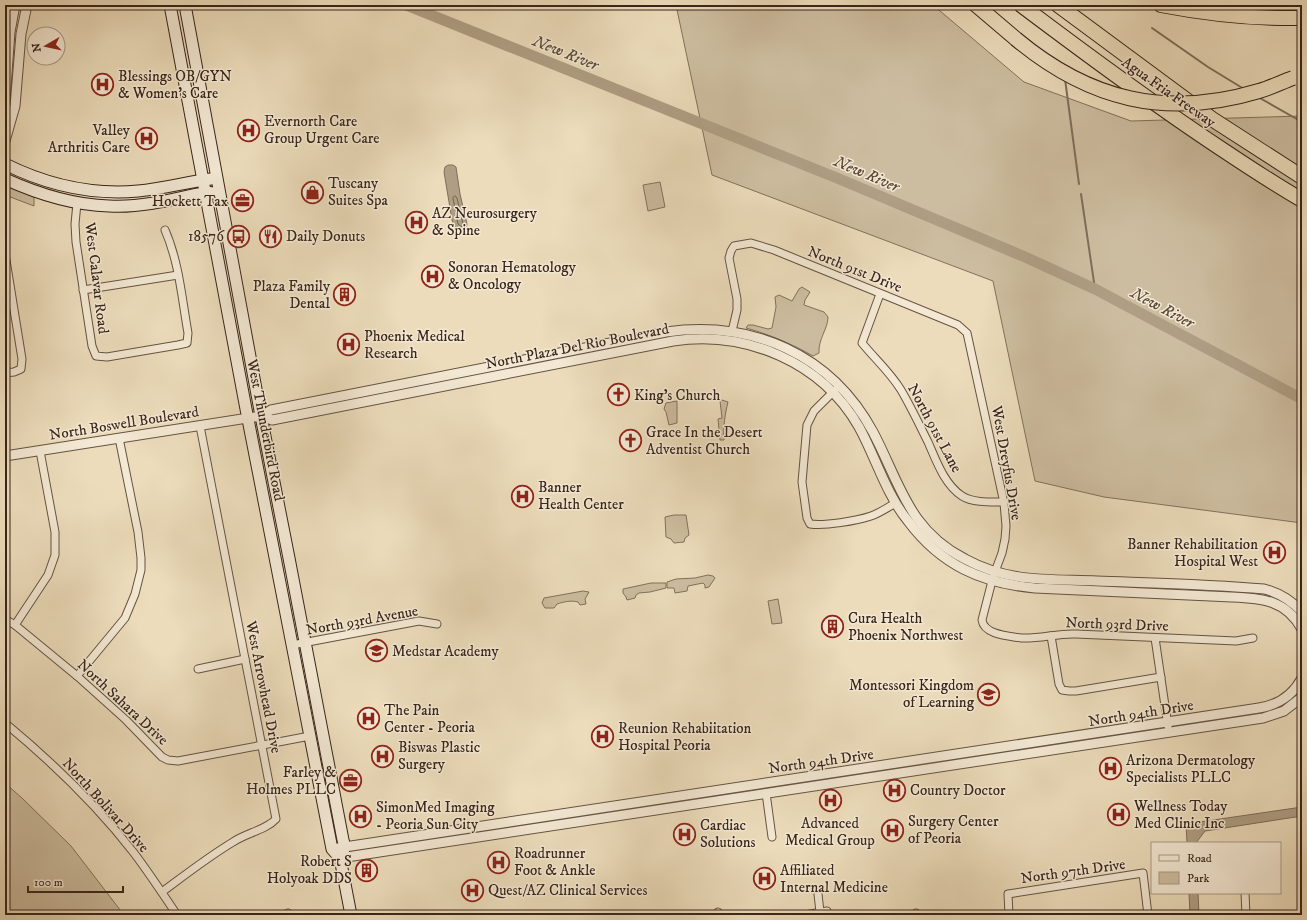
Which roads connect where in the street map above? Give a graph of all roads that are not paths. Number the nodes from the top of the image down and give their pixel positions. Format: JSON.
{"nodes":[{"id":1,"x":15,"y":5,"type":"edge"},
{"id":2,"x":27,"y":5,"type":"edge"},
{"id":3,"x":170,"y":5,"type":"edge"},
{"id":4,"x":185,"y":5,"type":"edge"},
{"id":5,"x":976,"y":5,"type":"edge"},
{"id":6,"x":1021,"y":5,"type":"edge"},
{"id":7,"x":1058,"y":5,"type":"edge"},
{"id":8,"x":1161,"y":5,"type":"edge"},
{"id":9,"x":1302,"y":18,"type":"edge"},
{"id":10,"x":7,"y":54,"type":"edge"},
{"id":11,"x":19,"y":55,"type":"junction"},
{"id":12,"x":1297,"y":77,"type":"edge"},
{"id":13,"x":5,"y":101,"type":"edge"},
{"id":14,"x":5,"y":141,"type":"edge"},
{"id":15,"x":5,"y":164,"type":"edge"},
{"id":16,"x":1302,"y":177,"type":"edge"},
{"id":17,"x":217,"y":178,"type":"junction"},
{"id":18,"x":5,"y":179,"type":"edge"},
{"id":19,"x":204,"y":180,"type":"junction"},
{"id":20,"x":111,"y":192,"type":"junction"},
{"id":21,"x":206,"y":192,"type":"junction"},
{"id":22,"x":220,"y":193,"type":"junction"},
{"id":23,"x":1302,"y":200,"type":"edge"},
{"id":24,"x":77,"y":203,"type":"junction"},
{"id":25,"x":164,"y":230,"type":"dead end"},
{"id":26,"x":5,"y":254,"type":"edge"},
{"id":27,"x":178,"y":275,"type":"junction"},
{"id":28,"x":83,"y":290,"type":"junction"},
{"id":29,"x":880,"y":294,"type":"junction"},
{"id":30,"x":963,"y":329,"type":"joint"},
{"id":31,"x":732,"y":331,"type":"junction"},
{"id":32,"x":699,"y":334,"type":"junction"},
{"id":33,"x":595,"y":346,"type":"junction"},
{"id":34,"x":778,"y":349,"type":"junction"},
{"id":35,"x":597,"y":356,"type":"junction"},
{"id":36,"x":540,"y":357,"type":"junction"},
{"id":37,"x":542,"y":367,"type":"junction"},
{"id":38,"x":480,"y":369,"type":"junction"},
{"id":39,"x":5,"y":373,"type":"edge"},
{"id":40,"x":482,"y":379,"type":"junction"},
{"id":41,"x":422,"y":380,"type":"junction"},
{"id":42,"x":836,"y":389,"type":"junction"},
{"id":43,"x":424,"y":390,"type":"junction"},
{"id":44,"x":336,"y":397,"type":"junction"},
{"id":45,"x":337,"y":407,"type":"junction"},
{"id":46,"x":261,"y":416,"type":"junction"},
{"id":47,"x":248,"y":419,"type":"junction"},
{"id":48,"x":200,"y":426,"type":"junction"},
{"id":49,"x":119,"y":438,"type":"junction"},
{"id":50,"x":40,"y":451,"type":"junction"},
{"id":51,"x":5,"y":456,"type":"edge"},
{"id":52,"x":1004,"y":502,"type":"junction"},
{"id":53,"x":896,"y":503,"type":"junction"},
{"id":54,"x":933,"y":543,"type":"junction"},
{"id":55,"x":995,"y":572,"type":"junction"},
{"id":56,"x":992,"y":581,"type":"junction"},
{"id":57,"x":1302,"y":612,"type":"edge"},
{"id":58,"x":5,"y":619,"type":"edge"},
{"id":59,"x":437,"y":624,"type":"dead end"},
{"id":60,"x":15,"y":625,"type":"junction"},
{"id":61,"x":983,"y":625,"type":"joint"},
{"id":62,"x":1302,"y":629,"type":"edge"},
{"id":63,"x":1051,"y":636,"type":"junction"},
{"id":64,"x":1155,"y":638,"type":"junction"},
{"id":65,"x":1253,"y":638,"type":"dead end"},
{"id":66,"x":306,"y":642,"type":"junction"},
{"id":67,"x":292,"y":645,"type":"junction"},
{"id":68,"x":245,"y":659,"type":"junction"},
{"id":69,"x":198,"y":669,"type":"dead end"},
{"id":70,"x":77,"y":676,"type":"junction"},
{"id":71,"x":1161,"y":678,"type":"junction"},
{"id":72,"x":1302,"y":678,"type":"edge"},
{"id":73,"x":1302,"y":697,"type":"edge"},
{"id":74,"x":5,"y":723,"type":"edge"},
{"id":75,"x":1168,"y":728,"type":"junction"},
{"id":76,"x":310,"y":736,"type":"junction"},
{"id":77,"x":262,"y":745,"type":"junction"},
{"id":78,"x":1023,"y":750,"type":"junction"},
{"id":79,"x":331,"y":779,"type":"junction"},
{"id":80,"x":764,"y":784,"type":"junction"},
{"id":81,"x":766,"y":793,"type":"junction"},
{"id":82,"x":715,"y":796,"type":"junction"},
{"id":83,"x":593,"y":814,"type":"junction"},
{"id":84,"x":552,"y":816,"type":"junction"},
{"id":85,"x":554,"y":825,"type":"junction"},
{"id":86,"x":772,"y":837,"type":"dead end"},
{"id":87,"x":425,"y":840,"type":"junction"},
{"id":88,"x":389,"y":845,"type":"junction"},
{"id":89,"x":345,"y":847,"type":"junction"},
{"id":90,"x":332,"y":849,"type":"junction"},
{"id":91,"x":340,"y":858,"type":"junction"},
{"id":92,"x":162,"y":892,"type":"junction"},
{"id":93,"x":818,"y":894,"type":"dead end"},
{"id":94,"x":1245,"y":894,"type":"edge"},
{"id":95,"x":825,"y":913,"type":"edge"},
{"id":96,"x":177,"y":915,"type":"edge"},
{"id":97,"x":351,"y":915,"type":"edge"},
{"id":98,"x":805,"y":915,"type":"edge"},
{"id":99,"x":1009,"y":915,"type":"edge"},
{"id":100,"x":1148,"y":915,"type":"edge"},
{"id":101,"x":1246,"y":915,"type":"edge"}],
"edges":[{"from":1,"to":10,"type":"street"},
{"from":2,"to":11,"type":"street"},
{"from":3,"to":19,"type":"main road","name":"West Thunderbird Road"},
{"from":4,"to":17,"type":"main road","name":"West Thunderbird Road"},
{"from":5,"to":12,"type":"highway","bridge":true},
{"from":6,"to":23,"type":"highway","name":"Agua Fria Freeway"},
{"from":7,"to":16,"type":"highway","name":"Agua Fria Freeway"},
{"from":8,"to":9,"type":"highway"},
{"from":10,"to":11,"type":"street"},
{"from":10,"to":13,"type":"street"},
{"from":11,"to":14,"type":"street"},
{"from":15,"to":20,"type":"main road"},
{"from":17,"to":19,"type":"main road"},
{"from":17,"to":22,"type":"main road","name":"West Thunderbird Road"},
{"from":18,"to":24,"type":"main road"},
{"from":19,"to":20,"type":"main road"},
{"from":19,"to":21,"type":"main road","name":"West Thunderbird Road"},
{"from":20,"to":24,"type":"main road"},
{"from":21,"to":22,"type":"main road"},
{"from":21,"to":24,"type":"main road"},
{"from":21,"to":47,"type":"main road","name":"West Thunderbird Road"},
{"from":22,"to":46,"type":"main road","name":"West Thunderbird Road"},
{"from":24,"to":28,"type":"street","name":"West Calavar Road"},
{"from":25,"to":27,"type":"street"},
{"from":26,"to":39,"type":"street"},
{"from":27,"to":28,"type":"street"},
{"from":27,"to":28,"type":"street","name":"West Calavar Road"},
{"from":29,"to":30,"type":"street","name":"North 91st Drive"},
{"from":29,"to":31,"type":"street","name":"North 91st Drive"},
{"from":29,"to":52,"type":"street","name":"North 91st Lane"},
{"from":30,"to":52,"type":"street","name":"West Dreyfus Drive"},
{"from":31,"to":32,"type":"street","name":"North Plaza Del Rio Boulevard"},
{"from":31,"to":34,"type":"street","name":"North Plaza Del Rio Boulevard"},
{"from":32,"to":33,"type":"street","name":"North Plaza Del Rio Boulevard"},
{"from":32,"to":34,"type":"street","name":"North Plaza Del Rio Boulevard"},
{"from":32,"to":35,"type":"street","name":"North Plaza Del Rio Boulevard"},
{"from":33,"to":35,"type":"street"},
{"from":33,"to":36,"type":"street","name":"North Plaza Del Rio Boulevard"},
{"from":34,"to":42,"type":"street","name":"North Plaza Del Rio Boulevard"},
{"from":35,"to":37,"type":"street","name":"North Plaza Del Rio Boulevard"},
{"from":36,"to":37,"type":"street"},
{"from":36,"to":38,"type":"street","name":"North Plaza Del Rio Boulevard"},
{"from":37,"to":40,"type":"street","name":"North Plaza Del Rio Boulevard"},
{"from":38,"to":40,"type":"street"},
{"from":38,"to":41,"type":"street","name":"North Plaza Del Rio Boulevard"},
{"from":40,"to":43,"type":"street","name":"North Plaza Del Rio Boulevard"},
{"from":41,"to":43,"type":"street"},
{"from":41,"to":44,"type":"street","name":"North Plaza Del Rio Boulevard"},
{"from":42,"to":53,"type":"street","name":"North Plaza Del Rio Boulevard"},
{"from":42,"to":53,"type":"street"},
{"from":42,"to":54,"type":"street","name":"North Plaza Del Rio Boulevard"},
{"from":43,"to":45,"type":"street","name":"North Plaza Del Rio Boulevard"},
{"from":44,"to":45,"type":"street"},
{"from":44,"to":46,"type":"street","name":"North Plaza Del Rio Boulevard"},
{"from":45,"to":46,"type":"street","name":"North Plaza Del Rio Boulevard"},
{"from":46,"to":47,"type":"street"},
{"from":46,"to":66,"type":"main road","name":"West Thunderbird Road"},
{"from":47,"to":48,"type":"street","name":"North Boswell Boulevard"},
{"from":47,"to":67,"type":"main road","name":"West Thunderbird Road"},
{"from":48,"to":49,"type":"street","name":"North Boswell Boulevard"},
{"from":48,"to":68,"type":"street","name":"West Arrowhead Drive"},
{"from":49,"to":50,"type":"street","name":"North Boswell Boulevard"},
{"from":49,"to":70,"type":"street"},
{"from":50,"to":51,"type":"street","name":"North Boswell Boulevard"},
{"from":50,"to":60,"type":"street"},
{"from":52,"to":55,"type":"street","name":"West Dreyfus Drive"},
{"from":53,"to":54,"type":"street","name":"North Plaza Del Rio Boulevard"},
{"from":54,"to":55,"type":"street","name":"North Plaza Del Rio Boulevard"},
{"from":54,"to":56,"type":"street","name":"North Plaza Del Rio Boulevard"},
{"from":55,"to":56,"type":"street","name":"West Dreyfus Drive"},
{"from":55,"to":57,"type":"street","name":"North Plaza Del Rio Boulevard"},
{"from":56,"to":61,"type":"street","name":"West Dreyfus Drive"},
{"from":56,"to":62,"type":"street","name":"North Plaza Del Rio Boulevard"},
{"from":58,"to":60,"type":"street","name":"North Sahara Drive"},
{"from":59,"to":66,"type":"street","name":"North 93rd Avenue"},
{"from":60,"to":70,"type":"street","name":"North Sahara Drive"},
{"from":61,"to":63,"type":"street","name":"North 93rd Drive"},
{"from":63,"to":64,"type":"street","name":"North 93rd Drive"},
{"from":63,"to":71,"type":"street"},
{"from":64,"to":65,"type":"street","name":"North 93rd Drive"},
{"from":64,"to":71,"type":"street"},
{"from":66,"to":67,"type":"street","name":"North 93rd Avenue"},
{"from":66,"to":79,"type":"main road","name":"West Thunderbird Road"},
{"from":67,"to":76,"type":"main road","name":"West Thunderbird Road"},
{"from":68,"to":69,"type":"street"},
{"from":68,"to":77,"type":"street","name":"West Arrowhead Drive"},
{"from":70,"to":77,"type":"street","name":"North Sahara Drive"},
{"from":71,"to":75,"type":"street"},
{"from":72,"to":75,"type":"street","name":"North 94th Drive"},
{"from":73,"to":75,"type":"street","name":"North 94th Drive"},
{"from":74,"to":92,"type":"street","name":"North Bolivar Drive"},
{"from":75,"to":78,"type":"street","name":"North 94th Drive"},
{"from":76,"to":77,"type":"street","name":"North Sahara Drive"},
{"from":76,"to":79,"type":"main road"},
{"from":76,"to":90,"type":"main road","name":"West Thunderbird Road"},
{"from":77,"to":92,"type":"street","name":"West Arrowhead Drive"},
{"from":78,"to":80,"type":"street","name":"North 94th Drive"},
{"from":78,"to":81,"type":"street","name":"North 94th Drive"},
{"from":79,"to":89,"type":"main road","name":"West Thunderbird Road"},
{"from":80,"to":81,"type":"street"},
{"from":80,"to":82,"type":"street","name":"North 94th Drive"},
{"from":81,"to":82,"type":"street","name":"North 94th Drive"},
{"from":81,"to":86,"type":"street"},
{"from":82,"to":83,"type":"street","name":"North 94th Drive"},
{"from":83,"to":84,"type":"street","name":"North 94th Drive"},
{"from":83,"to":85,"type":"street","name":"North 94th Drive"},
{"from":84,"to":85,"type":"street"},
{"from":84,"to":87,"type":"street","name":"North 94th Drive"},
{"from":85,"to":87,"type":"street","name":"North 94th Drive"},
{"from":87,"to":88,"type":"street","name":"North 94th Drive"},
{"from":88,"to":89,"type":"street","name":"North 94th Drive"},
{"from":88,"to":91,"type":"street","name":"North 94th Drive"},
{"from":89,"to":90,"type":"street","name":"North 94th Drive"},
{"from":89,"to":91,"type":"main road"},
{"from":90,"to":91,"type":"main road"},
{"from":91,"to":97,"type":"main road"},
{"from":92,"to":96,"type":"street","name":"North Bolivar Drive"},
{"from":93,"to":95,"type":"street"},
{"from":94,"to":101,"type":"street"},
{"from":95,"to":98,"type":"street"},
{"from":99,"to":100,"type":"street","name":"North 97th Drive"}]}
